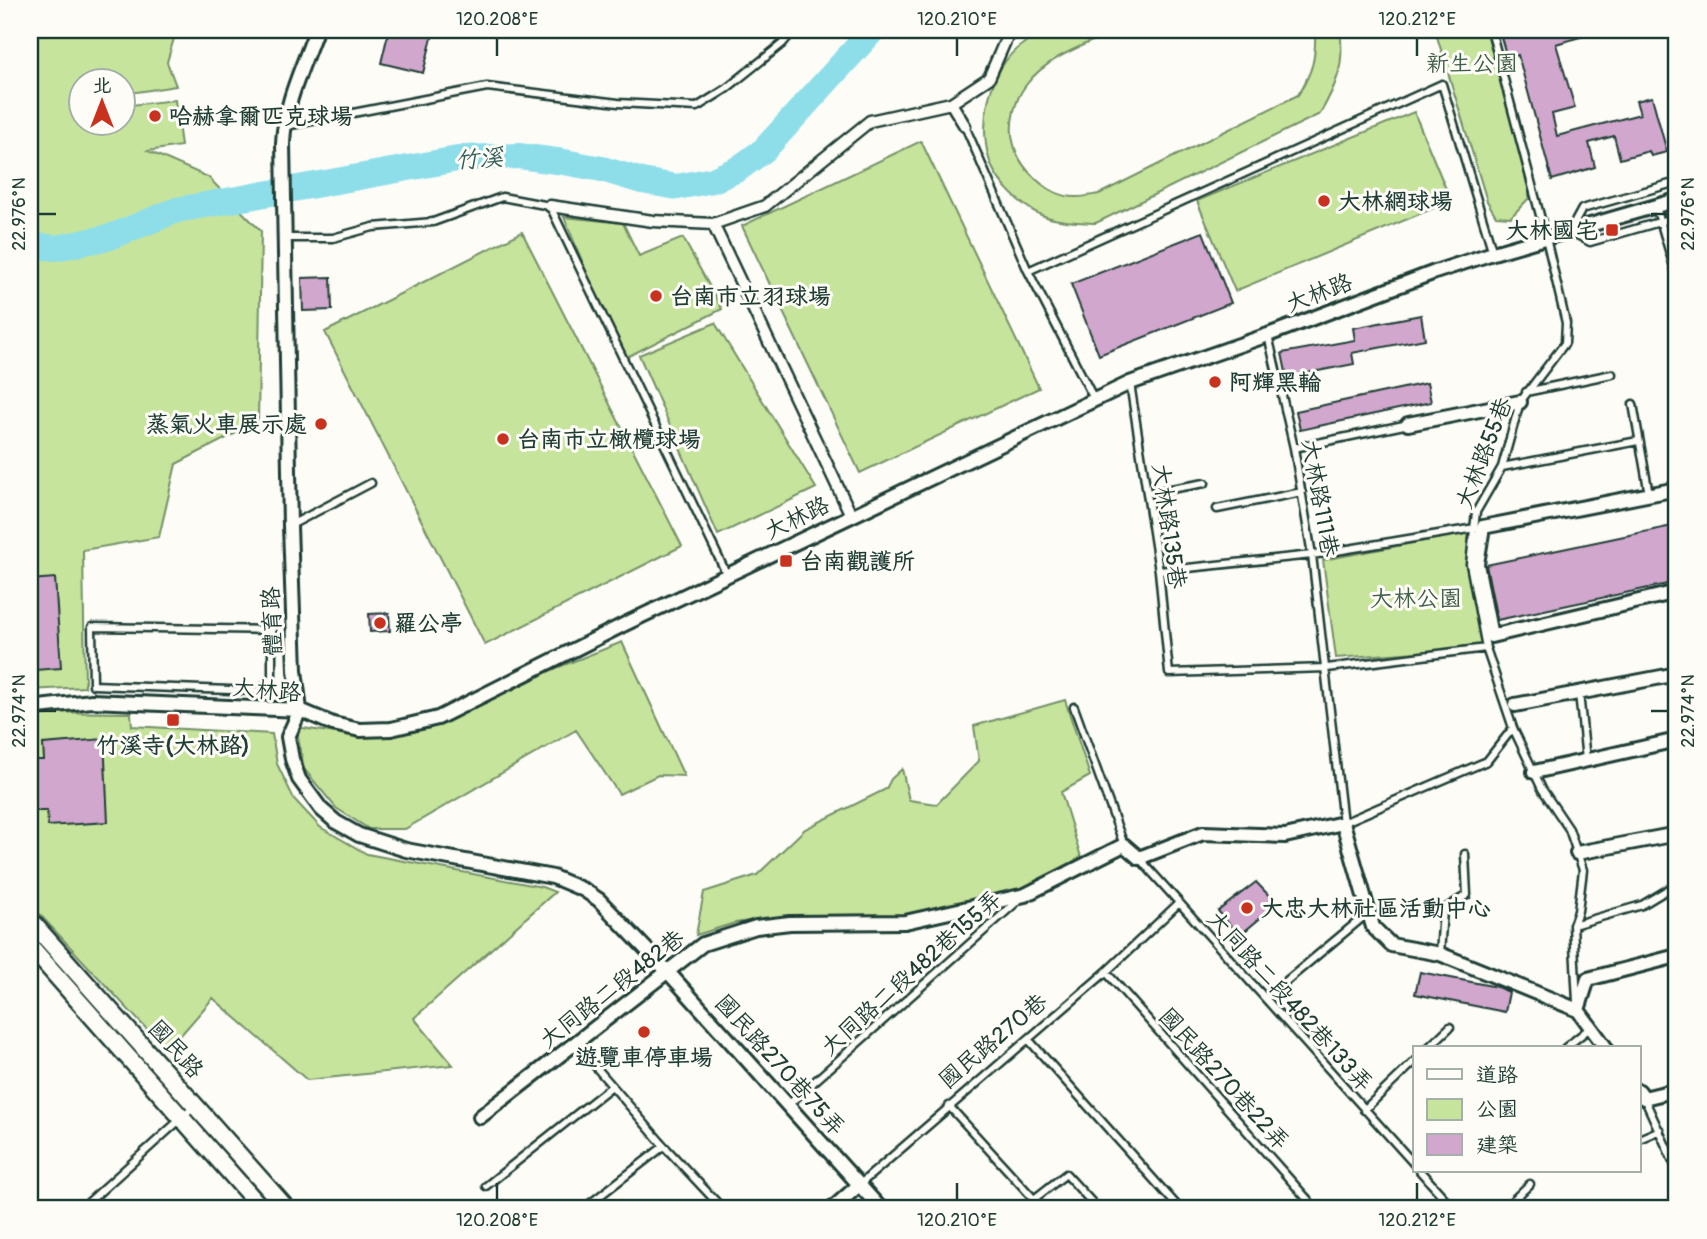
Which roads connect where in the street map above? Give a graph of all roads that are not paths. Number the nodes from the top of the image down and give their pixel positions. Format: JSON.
{"nodes":[{"id":1,"x":316,"y":30,"type":"edge"},
{"id":2,"x":794,"y":30,"type":"edge"},
{"id":3,"x":1010,"y":30,"type":"edge"},
{"id":4,"x":1490,"y":30,"type":"edge"},
{"id":5,"x":951,"y":103,"type":"junction"},
{"id":6,"x":965,"y":126,"type":"joint"},
{"id":7,"x":284,"y":127,"type":"junction"},
{"id":8,"x":1677,"y":182,"type":"edge"},
{"id":9,"x":1677,"y":201,"type":"edge"},
{"id":10,"x":550,"y":206,"type":"junction"},
{"id":11,"x":1656,"y":207,"type":"junction"},
{"id":12,"x":1677,"y":217,"type":"edge"},
{"id":13,"x":1660,"y":222,"type":"junction"},
{"id":14,"x":713,"y":224,"type":"junction"},
{"id":15,"x":1570,"y":231,"type":"junction"},
{"id":16,"x":286,"y":235,"type":"junction"},
{"id":17,"x":1546,"y":238,"type":"junction"},
{"id":18,"x":1493,"y":253,"type":"junction"},
{"id":19,"x":1028,"y":271,"type":"junction"},
{"id":20,"x":1677,"y":276,"type":"edge"},
{"id":21,"x":1268,"y":335,"type":"junction"},
{"id":22,"x":1612,"y":374,"type":"dead end"},
{"id":23,"x":1130,"y":383,"type":"junction"},
{"id":24,"x":1523,"y":397,"type":"junction"},
{"id":25,"x":1094,"y":399,"type":"junction"},
{"id":26,"x":1633,"y":404,"type":"dead end"},
{"id":27,"x":1406,"y":424,"type":"joint"},
{"id":28,"x":1638,"y":441,"type":"junction"},
{"id":29,"x":1294,"y":447,"type":"junction"},
{"id":30,"x":1502,"y":467,"type":"junction"},
{"id":31,"x":1205,"y":482,"type":"dead end"},
{"id":32,"x":371,"y":483,"type":"dead end"},
{"id":33,"x":1677,"y":489,"type":"edge"},
{"id":34,"x":1303,"y":492,"type":"junction"},
{"id":35,"x":1148,"y":493,"type":"junction"},
{"id":36,"x":1649,"y":495,"type":"junction"},
{"id":37,"x":1216,"y":509,"type":"dead end"},
{"id":38,"x":850,"y":515,"type":"junction"},
{"id":39,"x":290,"y":526,"type":"junction"},
{"id":40,"x":1479,"y":528,"type":"junction"},
{"id":41,"x":1312,"y":555,"type":"junction"},
{"id":42,"x":1159,"y":571,"type":"junction"},
{"id":43,"x":727,"y":575,"type":"junction"},
{"id":44,"x":1677,"y":592,"type":"edge"},
{"id":45,"x":1486,"y":648,"type":"junction"},
{"id":46,"x":1327,"y":668,"type":"junction"},
{"id":47,"x":1677,"y":674,"type":"edge"},
{"id":48,"x":93,"y":685,"type":"junction"},
{"id":49,"x":1579,"y":693,"type":"junction"},
{"id":50,"x":92,"y":701,"type":"junction"},
{"id":51,"x":1515,"y":705,"type":"dead end"},
{"id":52,"x":1073,"y":707,"type":"dead end"},
{"id":53,"x":30,"y":708,"type":"edge"},
{"id":54,"x":300,"y":710,"type":"junction"},
{"id":55,"x":1513,"y":728,"type":"junction"},
{"id":56,"x":1677,"y":740,"type":"edge"},
{"id":57,"x":1586,"y":760,"type":"junction"},
{"id":58,"x":1534,"y":772,"type":"junction"},
{"id":59,"x":1343,"y":823,"type":"junction"},
{"id":60,"x":1677,"y":834,"type":"edge"},
{"id":61,"x":1124,"y":845,"type":"junction"},
{"id":62,"x":1577,"y":852,"type":"junction"},
{"id":63,"x":1465,"y":854,"type":"dead end"},
{"id":64,"x":1139,"y":859,"type":"junction"},
{"id":65,"x":1677,"y":884,"type":"edge"},
{"id":66,"x":1025,"y":895,"type":"junction"},
{"id":67,"x":1179,"y":903,"type":"junction"},
{"id":68,"x":1368,"y":913,"type":"junction"},
{"id":69,"x":30,"y":919,"type":"edge"},
{"id":70,"x":1573,"y":925,"type":"junction"},
{"id":71,"x":30,"y":946,"type":"edge"},
{"id":72,"x":1440,"y":954,"type":"junction"},
{"id":73,"x":1677,"y":956,"type":"edge"},
{"id":74,"x":668,"y":972,"type":"junction"},
{"id":75,"x":1106,"y":972,"type":"junction"},
{"id":76,"x":1266,"y":999,"type":"junction"},
{"id":77,"x":1578,"y":1010,"type":"junction"},
{"id":78,"x":1450,"y":1027,"type":"dead end"},
{"id":79,"x":1590,"y":1028,"type":"junction"},
{"id":80,"x":1028,"y":1040,"type":"junction"},
{"id":81,"x":576,"y":1044,"type":"junction"},
{"id":82,"x":1430,"y":1046,"type":"edge"},
{"id":83,"x":1568,"y":1046,"type":"edge"},
{"id":84,"x":1604,"y":1046,"type":"edge"},
{"id":85,"x":1413,"y":1063,"type":"edge"},
{"id":86,"x":612,"y":1086,"type":"junction"},
{"id":87,"x":1677,"y":1090,"type":"edge"},
{"id":88,"x":1642,"y":1094,"type":"edge"},
{"id":89,"x":196,"y":1105,"type":"junction"},
{"id":90,"x":788,"y":1105,"type":"junction"},
{"id":91,"x":949,"y":1105,"type":"junction"},
{"id":92,"x":1364,"y":1110,"type":"junction"},
{"id":93,"x":480,"y":1117,"type":"dead end"},
{"id":94,"x":183,"y":1118,"type":"junction"},
{"id":95,"x":1660,"y":1130,"type":"junction"},
{"id":96,"x":1640,"y":1139,"type":"edge"},
{"id":97,"x":664,"y":1146,"type":"junction"},
{"id":98,"x":1413,"y":1163,"type":"edge"},
{"id":99,"x":1677,"y":1170,"type":"edge"},
{"id":100,"x":1421,"y":1172,"type":"edge"},
{"id":101,"x":1530,"y":1184,"type":"dead end"},
{"id":102,"x":859,"y":1185,"type":"junction"},
{"id":103,"x":486,"y":1186,"type":"dead end"},
{"id":104,"x":1034,"y":1199,"type":"junction"},
{"id":105,"x":716,"y":1202,"type":"junction"},
{"id":106,"x":81,"y":1209,"type":"edge"},
{"id":107,"x":262,"y":1209,"type":"edge"},
{"id":108,"x":287,"y":1209,"type":"edge"},
{"id":109,"x":583,"y":1209,"type":"edge"},
{"id":110,"x":707,"y":1209,"type":"edge"},
{"id":111,"x":723,"y":1209,"type":"edge"},
{"id":112,"x":832,"y":1209,"type":"edge"},
{"id":113,"x":881,"y":1209,"type":"edge"},
{"id":114,"x":1043,"y":1209,"type":"edge"},
{"id":115,"x":1098,"y":1209,"type":"edge"},
{"id":116,"x":1180,"y":1209,"type":"edge"},
{"id":117,"x":1316,"y":1209,"type":"edge"},
{"id":118,"x":1454,"y":1209,"type":"edge"},
{"id":119,"x":1504,"y":1209,"type":"edge"}],
"edges":[{"from":1,"to":7,"type":"street","name":"體育路"},
{"from":2,"to":7,"type":"lane"},
{"from":3,"to":5,"type":"street"},
{"from":4,"to":17,"type":"lane","name":"大林路55巷"},
{"from":5,"to":6,"type":"street"},
{"from":5,"to":14,"type":"street"},
{"from":6,"to":19,"type":"lane"},
{"from":7,"to":16,"type":"street","name":"體育路"},
{"from":8,"to":15,"type":"lane"},
{"from":9,"to":11,"type":"street","name":"大林路"},
{"from":10,"to":14,"type":"street"},
{"from":10,"to":16,"type":"lane"},
{"from":10,"to":43,"type":"lane"},
{"from":11,"to":13,"type":"lane"},
{"from":11,"to":15,"type":"street","name":"大林路"},
{"from":12,"to":13,"type":"lane","name":"大林路"},
{"from":13,"to":15,"type":"lane","name":"大林路"},
{"from":13,"to":20,"type":"lane"},
{"from":14,"to":38,"type":"street"},
{"from":15,"to":17,"type":"street","name":"大林路"},
{"from":16,"to":39,"type":"street","name":"體育路"},
{"from":17,"to":18,"type":"street","name":"大林路"},
{"from":17,"to":24,"type":"lane","name":"大林路55巷"},
{"from":18,"to":19,"type":"lane"},
{"from":18,"to":21,"type":"street","name":"大林路"},
{"from":19,"to":25,"type":"lane"},
{"from":21,"to":23,"type":"street","name":"大林路"},
{"from":21,"to":29,"type":"lane","name":"大林路111巷"},
{"from":22,"to":24,"type":"lane"},
{"from":23,"to":25,"type":"street","name":"大林路"},
{"from":23,"to":35,"type":"lane","name":"大林路135巷"},
{"from":24,"to":27,"type":"street"},
{"from":24,"to":30,"type":"lane","name":"大林路55巷"},
{"from":25,"to":38,"type":"street","name":"大林路"},
{"from":26,"to":28,"type":"lane"},
{"from":27,"to":29,"type":"lane"},
{"from":28,"to":30,"type":"lane"},
{"from":28,"to":36,"type":"lane"},
{"from":29,"to":34,"type":"lane","name":"大林路111巷"},
{"from":30,"to":40,"type":"lane","name":"大林路55巷"},
{"from":31,"to":35,"type":"lane"},
{"from":32,"to":39,"type":"lane"},
{"from":33,"to":36,"type":"street"},
{"from":34,"to":37,"type":"lane"},
{"from":34,"to":41,"type":"lane","name":"大林路111巷"},
{"from":35,"to":42,"type":"lane","name":"大林路135巷"},
{"from":36,"to":40,"type":"street"},
{"from":38,"to":43,"type":"street","name":"大林路"},
{"from":39,"to":54,"type":"street","name":"體育路"},
{"from":40,"to":41,"type":"lane"},
{"from":40,"to":44,"type":"street"},
{"from":40,"to":45,"type":"lane","name":"大林路55巷"},
{"from":41,"to":42,"type":"lane"},
{"from":41,"to":46,"type":"lane","name":"大林路111巷"},
{"from":42,"to":46,"type":"lane","name":"大林路135巷"},
{"from":43,"to":54,"type":"street","name":"大林路"},
{"from":45,"to":46,"type":"lane"},
{"from":45,"to":55,"type":"lane","name":"大林路55巷"},
{"from":46,"to":59,"type":"lane","name":"大林路111巷"},
{"from":47,"to":49,"type":"street"},
{"from":48,"to":48,"type":"lane"},
{"from":48,"to":50,"type":"lane"},
{"from":49,"to":51,"type":"street"},
{"from":49,"to":57,"type":"lane"},
{"from":50,"to":53,"type":"street","name":"大林路"},
{"from":50,"to":54,"type":"street","name":"大林路"},
{"from":52,"to":61,"type":"lane"},
{"from":54,"to":74,"type":"street","name":"體育路"},
{"from":55,"to":58,"type":"lane","name":"大林路55巷"},
{"from":55,"to":59,"type":"lane"},
{"from":56,"to":57,"type":"street"},
{"from":57,"to":58,"type":"street"},
{"from":58,"to":62,"type":"lane","name":"大林路55巷"},
{"from":59,"to":64,"type":"street"},
{"from":59,"to":68,"type":"street"},
{"from":60,"to":62,"type":"street"},
{"from":61,"to":64,"type":"street"},
{"from":61,"to":66,"type":"street","name":"大同路二段482巷"},
{"from":62,"to":70,"type":"lane","name":"大林路55巷"},
{"from":63,"to":72,"type":"lane"},
{"from":64,"to":67,"type":"lane","name":"大同路二段482巷133弄"},
{"from":65,"to":70,"type":"lane"},
{"from":66,"to":74,"type":"street","name":"大同路二段482巷"},
{"from":66,"to":90,"type":"lane","name":"大同路二段482巷155弄"},
{"from":67,"to":75,"type":"lane","name":"國民路270巷"},
{"from":67,"to":76,"type":"lane","name":"大同路二段482巷133弄"},
{"from":68,"to":72,"type":"street"},
{"from":68,"to":76,"type":"lane"},
{"from":69,"to":89,"type":"street","name":"國民路"},
{"from":70,"to":77,"type":"lane","name":"大林路55巷"},
{"from":71,"to":94,"type":"street","name":"國民路"},
{"from":72,"to":77,"type":"street"},
{"from":73,"to":77,"type":"street"},
{"from":74,"to":81,"type":"street","name":"大同路二段482巷"},
{"from":74,"to":90,"type":"street","name":"國民路270巷75弄"},
{"from":75,"to":80,"type":"lane","name":"國民路270巷"},
{"from":75,"to":117,"type":"lane","name":"國民路270巷22弄"},
{"from":76,"to":92,"type":"lane","name":"大同路二段482巷133弄"},
{"from":77,"to":79,"type":"street"},
{"from":78,"to":82,"type":"lane"},
{"from":79,"to":83,"type":"lane"},
{"from":79,"to":84,"type":"street"},
{"from":80,"to":91,"type":"lane","name":"國民路270巷"},
{"from":80,"to":116,"type":"lane"},
{"from":81,"to":86,"type":"lane"},
{"from":81,"to":93,"type":"street","name":"大同路二段482巷"},
{"from":85,"to":92,"type":"lane"},
{"from":86,"to":97,"type":"lane"},
{"from":86,"to":103,"type":"lane"},
{"from":87,"to":88,"type":"street"},
{"from":88,"to":95,"type":"lane"},
{"from":89,"to":94,"type":"lane"},
{"from":89,"to":108,"type":"street","name":"國民路"},
{"from":90,"to":102,"type":"street","name":"國民路270巷75弄"},
{"from":91,"to":102,"type":"lane","name":"國民路270巷"},
{"from":91,"to":104,"type":"lane"},
{"from":92,"to":98,"type":"lane","name":"大同路二段482巷133弄"},
{"from":94,"to":106,"type":"lane"},
{"from":94,"to":107,"type":"street","name":"國民路"},
{"from":95,"to":96,"type":"lane"},
{"from":95,"to":99,"type":"lane"},
{"from":97,"to":105,"type":"lane"},
{"from":97,"to":109,"type":"lane"},
{"from":100,"to":118,"type":"lane"},
{"from":101,"to":119,"type":"lane"},
{"from":102,"to":112,"type":"street","name":"國民路270巷"},
{"from":102,"to":113,"type":"street","name":"國民路270巷75弄"},
{"from":104,"to":114,"type":"lane"},
{"from":104,"to":115,"type":"lane"},
{"from":105,"to":110,"type":"lane"},
{"from":105,"to":111,"type":"lane"}]}
